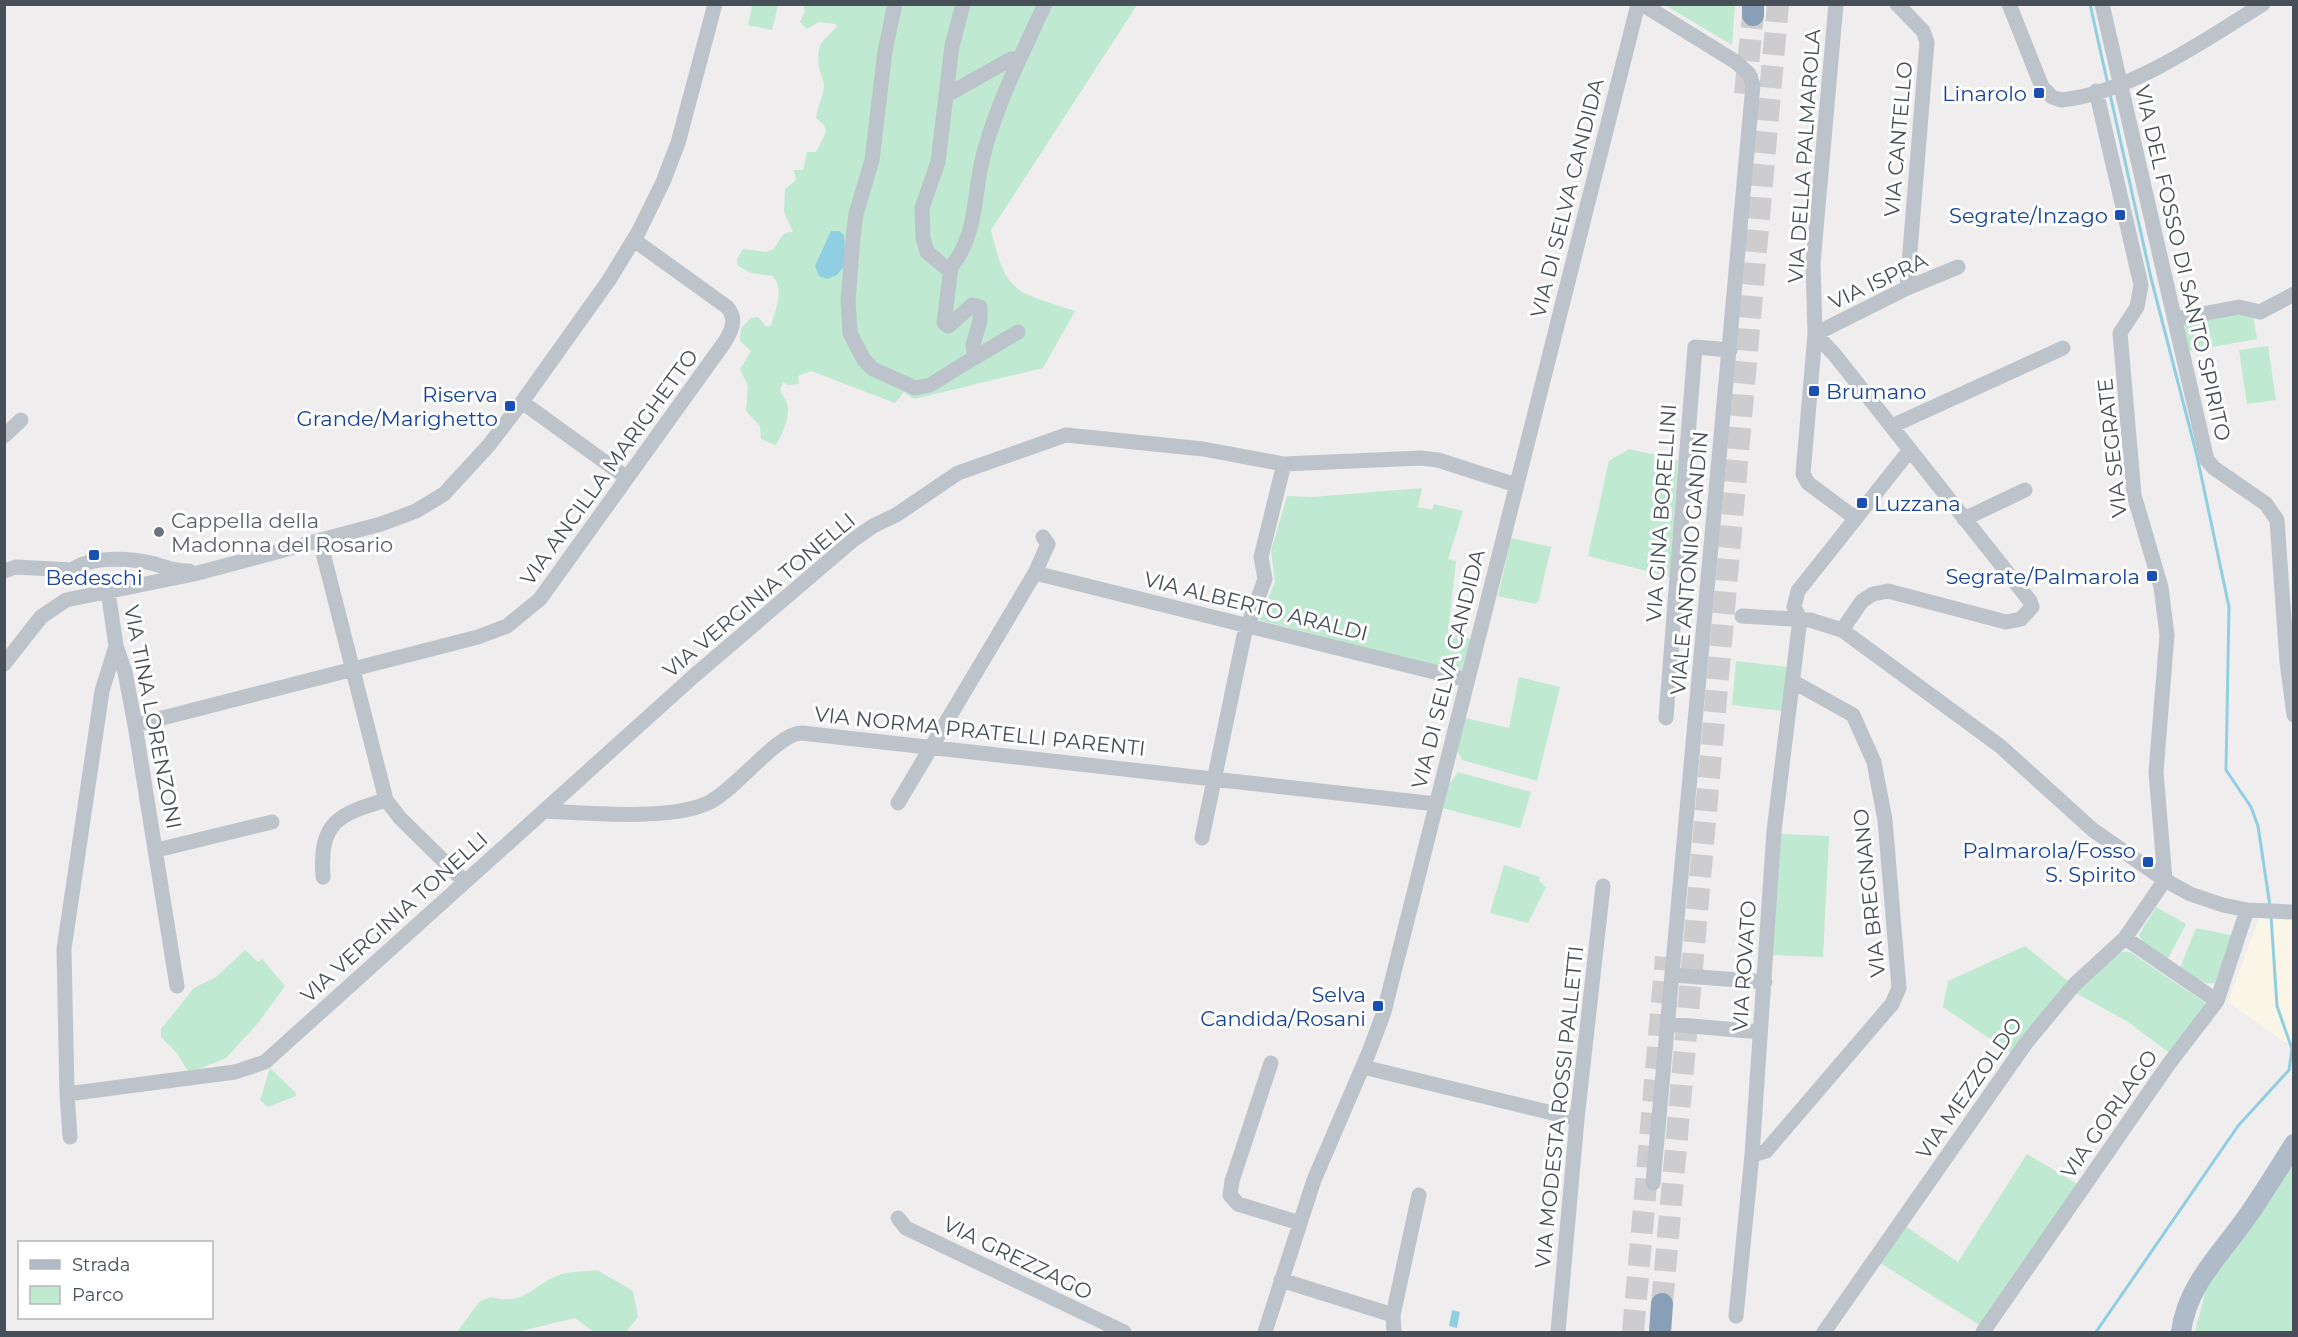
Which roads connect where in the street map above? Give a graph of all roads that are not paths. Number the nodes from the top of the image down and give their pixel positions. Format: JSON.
{"nodes":[{"id":1,"x":715,"y":4,"type":"edge"},
{"id":2,"x":895,"y":4,"type":"edge"},
{"id":3,"x":963,"y":4,"type":"edge"},
{"id":4,"x":1045,"y":4,"type":"edge"},
{"id":5,"x":1640,"y":4,"type":"edge"},
{"id":6,"x":1836,"y":4,"type":"edge"},
{"id":7,"x":1897,"y":4,"type":"edge"},
{"id":8,"x":2009,"y":4,"type":"edge"},
{"id":9,"x":2102,"y":4,"type":"edge"},
{"id":10,"x":2263,"y":4,"type":"edge"},
{"id":11,"x":1019,"y":59,"type":"junction"},
{"id":12,"x":2120,"y":84,"type":"junction"},
{"id":13,"x":2096,"y":91,"type":"junction"},
{"id":14,"x":947,"y":95,"type":"junction"},
{"id":15,"x":634,"y":240,"type":"junction"},
{"id":16,"x":951,"y":267,"type":"junction"},
{"id":17,"x":1958,"y":267,"type":"dead end"},
{"id":18,"x":1907,"y":288,"type":"junction"},
{"id":19,"x":2294,"y":294,"type":"edge"},
{"id":20,"x":2175,"y":319,"type":"junction"},
{"id":21,"x":1018,"y":332,"type":"dead end"},
{"id":22,"x":1815,"y":334,"type":"junction"},
{"id":23,"x":2063,"y":348,"type":"dead end"},
{"id":24,"x":1730,"y":350,"type":"junction"},
{"id":25,"x":974,"y":358,"type":"junction"},
{"id":26,"x":522,"y":402,"type":"junction"},
{"id":27,"x":21,"y":420,"type":"dead end"},
{"id":28,"x":1892,"y":426,"type":"junction"},
{"id":29,"x":4,"y":436,"type":"edge"},
{"id":30,"x":1910,"y":450,"type":"junction"},
{"id":31,"x":1284,"y":464,"type":"junction"},
{"id":32,"x":627,"y":478,"type":"junction"},
{"id":33,"x":1516,"y":485,"type":"junction"},
{"id":34,"x":2025,"y":490,"type":"dead end"},
{"id":35,"x":1855,"y":519,"type":"junction"},
{"id":36,"x":1964,"y":519,"type":"junction"},
{"id":37,"x":1043,"y":537,"type":"dead end"},
{"id":38,"x":320,"y":541,"type":"junction"},
{"id":39,"x":143,"y":562,"type":"junction"},
{"id":40,"x":8,"y":565,"type":"edge"},
{"id":41,"x":72,"y":570,"type":"junction"},
{"id":42,"x":204,"y":570,"type":"junction"},
{"id":43,"x":1035,"y":573,"type":"junction"},
{"id":44,"x":147,"y":583,"type":"junction"},
{"id":45,"x":108,"y":591,"type":"junction"},
{"id":46,"x":78,"y":596,"type":"junction"},
{"id":47,"x":1742,"y":616,"type":"dead end"},
{"id":48,"x":1800,"y":619,"type":"junction"},
{"id":49,"x":1248,"y":625,"type":"junction"},
{"id":50,"x":1842,"y":630,"type":"junction"},
{"id":51,"x":116,"y":646,"type":"junction"},
{"id":52,"x":4,"y":664,"type":"edge"},
{"id":53,"x":354,"y":670,"type":"junction"},
{"id":54,"x":1467,"y":680,"type":"junction"},
{"id":55,"x":1792,"y":681,"type":"junction"},
{"id":56,"x":2294,"y":715,"type":"edge"},
{"id":57,"x":1666,"y":718,"type":"dead end"},
{"id":58,"x":135,"y":725,"type":"junction"},
{"id":59,"x":932,"y":747,"type":"junction"},
{"id":60,"x":1216,"y":777,"type":"junction"},
{"id":61,"x":386,"y":800,"type":"junction"},
{"id":62,"x":898,"y":803,"type":"dead end"},
{"id":63,"x":1436,"y":804,"type":"junction"},
{"id":64,"x":544,"y":811,"type":"junction"},
{"id":65,"x":272,"y":822,"type":"dead end"},
{"id":66,"x":1202,"y":838,"type":"dead end"},
{"id":67,"x":157,"y":850,"type":"junction"},
{"id":68,"x":323,"y":877,"type":"dead end"},
{"id":69,"x":2164,"y":880,"type":"junction"},
{"id":70,"x":464,"y":881,"type":"junction"},
{"id":71,"x":1603,"y":886,"type":"dead end"},
{"id":72,"x":2247,"y":910,"type":"junction"},
{"id":73,"x":2294,"y":912,"type":"edge"},
{"id":74,"x":2125,"y":938,"type":"junction"},
{"id":75,"x":1673,"y":975,"type":"junction"},
{"id":76,"x":1765,"y":982,"type":"junction"},
{"id":77,"x":177,"y":986,"type":"dead end"},
{"id":78,"x":2217,"y":1001,"type":"junction"},
{"id":79,"x":1669,"y":1024,"type":"junction"},
{"id":80,"x":1760,"y":1032,"type":"junction"},
{"id":81,"x":1271,"y":1063,"type":"dead end"},
{"id":82,"x":1363,"y":1067,"type":"junction"},
{"id":83,"x":67,"y":1094,"type":"junction"},
{"id":84,"x":1577,"y":1119,"type":"junction"},
{"id":85,"x":70,"y":1137,"type":"dead end"},
{"id":86,"x":2294,"y":1144,"type":"edge"},
{"id":87,"x":1752,"y":1155,"type":"junction"},
{"id":88,"x":1653,"y":1183,"type":"dead end"},
{"id":89,"x":1419,"y":1195,"type":"dead end"},
{"id":90,"x":897,"y":1218,"type":"dead end"},
{"id":91,"x":1300,"y":1223,"type":"junction"},
{"id":92,"x":1281,"y":1280,"type":"junction"},
{"id":93,"x":1662,"y":1304,"type":"tunnel mouth"},
{"id":94,"x":1393,"y":1315,"type":"junction"},
{"id":95,"x":1736,"y":1316,"type":"dead end"},
{"id":96,"x":1118,"y":1331,"type":"edge"},
{"id":97,"x":1264,"y":1332,"type":"edge"},
{"id":98,"x":1394,"y":1332,"type":"edge"},
{"id":99,"x":1558,"y":1332,"type":"edge"},
{"id":100,"x":1660,"y":1332,"type":"edge"},
{"id":101,"x":1824,"y":1332,"type":"edge"},
{"id":102,"x":1983,"y":1332,"type":"edge"},
{"id":103,"x":2181,"y":1332,"type":"edge"}],
"edges":[{"from":1,"to":15,"type":"street"},
{"from":2,"to":25,"type":"street"},
{"from":3,"to":14,"type":"street"},
{"from":4,"to":11,"type":"street"},
{"from":5,"to":24,"type":"street","name":"VIALE ANTONIO GANDIN"},
{"from":5,"to":33,"type":"street","name":"VIA DI SELVA CANDIDA"},
{"from":6,"to":22,"type":"street","name":"VIA DELLA PALMAROLA"},
{"from":7,"to":18,"type":"street","name":"VIA CANTELLO"},
{"from":8,"to":13,"type":"street"},
{"from":9,"to":12,"type":"street","name":"VIA DEL FOSSO DI SANTO SPIRITO"},
{"from":10,"to":12,"type":"street"},
{"from":11,"to":14,"type":"street"},
{"from":11,"to":16,"type":"street"},
{"from":12,"to":13,"type":"street"},
{"from":12,"to":20,"type":"street","name":"VIA DEL FOSSO DI SANTO SPIRITO"},
{"from":13,"to":69,"type":"street","name":"VIA SEGRATE"},
{"from":14,"to":16,"type":"street"},
{"from":15,"to":26,"type":"street"},
{"from":15,"to":32,"type":"street","name":"VIA ANCILLA MARIGHETTO"},
{"from":16,"to":25,"type":"street"},
{"from":17,"to":18,"type":"street","name":"VIA ISPRA"},
{"from":18,"to":22,"type":"street","name":"VIA ISPRA"},
{"from":19,"to":20,"type":"street"},
{"from":20,"to":56,"type":"street","name":"VIA DEL FOSSO DI SANTO SPIRITO"},
{"from":21,"to":25,"type":"street"},
{"from":22,"to":28,"type":"street"},
{"from":22,"to":35,"type":"street","name":"VIA DELLA PALMAROLA"},
{"from":23,"to":28,"type":"street"},
{"from":24,"to":57,"type":"street","name":"VIA GINA BORELLINI"},
{"from":24,"to":75,"type":"street","name":"VIALE ANTONIO GANDIN"},
{"from":26,"to":32,"type":"street"},
{"from":26,"to":38,"type":"street"},
{"from":27,"to":29,"type":"street"},
{"from":28,"to":30,"type":"street"},
{"from":30,"to":35,"type":"street","name":"VIA ROVATO"},
{"from":30,"to":36,"type":"street"},
{"from":31,"to":33,"type":"street","name":"VIA VERGINIA TONELLI"},
{"from":31,"to":49,"type":"street"},
{"from":31,"to":64,"type":"street","name":"VIA VERGINIA TONELLI"},
{"from":32,"to":53,"type":"street","name":"VIA ANCILLA MARIGHETTO"},
{"from":33,"to":54,"type":"street","name":"VIA DI SELVA CANDIDA"},
{"from":34,"to":36,"type":"street"},
{"from":35,"to":48,"type":"street","name":"VIA ROVATO"},
{"from":36,"to":50,"type":"street"},
{"from":37,"to":43,"type":"street"},
{"from":38,"to":42,"type":"street"},
{"from":38,"to":53,"type":"street"},
{"from":39,"to":41,"type":"street"},
{"from":39,"to":42,"type":"street"},
{"from":39,"to":44,"type":"street"},
{"from":40,"to":41,"type":"street"},
{"from":41,"to":46,"type":"street"},
{"from":42,"to":44,"type":"street"},
{"from":43,"to":49,"type":"street","name":"VIA ALBERTO ARALDI"},
{"from":43,"to":59,"type":"street"},
{"from":44,"to":45,"type":"street"},
{"from":45,"to":46,"type":"street"},
{"from":45,"to":51,"type":"street","name":"VIA TINA LORENZONI"},
{"from":46,"to":52,"type":"street"},
{"from":47,"to":48,"type":"street"},
{"from":48,"to":50,"type":"street"},
{"from":48,"to":55,"type":"street","name":"VIA ROVATO"},
{"from":49,"to":54,"type":"street","name":"VIA ALBERTO ARALDI"},
{"from":49,"to":60,"type":"street"},
{"from":50,"to":69,"type":"street"},
{"from":51,"to":58,"type":"street","name":"VIA TINA LORENZONI"},
{"from":51,"to":83,"type":"street"},
{"from":53,"to":58,"type":"street","name":"VIA ANCILLA MARIGHETTO"},
{"from":53,"to":61,"type":"street"},
{"from":54,"to":63,"type":"street","name":"VIA DI SELVA CANDIDA"},
{"from":55,"to":76,"type":"street","name":"VIA ROVATO"},
{"from":55,"to":87,"type":"street","name":"VIA BREGNANO"},
{"from":58,"to":67,"type":"street","name":"VIA TINA LORENZONI"},
{"from":59,"to":60,"type":"street","name":"VIA NORMA PRATELLI PARENTI"},
{"from":59,"to":62,"type":"street"},
{"from":59,"to":64,"type":"street","name":"VIA NORMA PRATELLI PARENTI"},
{"from":60,"to":63,"type":"street","name":"VIA NORMA PRATELLI PARENTI"},
{"from":60,"to":66,"type":"street"},
{"from":61,"to":68,"type":"street"},
{"from":61,"to":70,"type":"street"},
{"from":63,"to":82,"type":"street","name":"VIA DI SELVA CANDIDA"},
{"from":64,"to":70,"type":"street","name":"VIA VERGINIA TONELLI"},
{"from":65,"to":67,"type":"street","name":"VIA TINA LORENZONI"},
{"from":67,"to":77,"type":"street","name":"VIA TINA LORENZONI"},
{"from":69,"to":72,"type":"street"},
{"from":69,"to":74,"type":"street","name":"VIA MEZZOLDO"},
{"from":70,"to":83,"type":"street","name":"VIA VERGINIA TONELLI"},
{"from":71,"to":84,"type":"street","name":"VIA MODESTA ROSSI PALLETTI"},
{"from":72,"to":73,"type":"street"},
{"from":72,"to":78,"type":"street","name":"VIA GORLAGO"},
{"from":74,"to":78,"type":"street"},
{"from":74,"to":101,"type":"street","name":"VIA MEZZOLDO"},
{"from":75,"to":76,"type":"street"},
{"from":75,"to":79,"type":"street","name":"VIALE ANTONIO GANDIN"},
{"from":76,"to":80,"type":"street","name":"VIA ROVATO"},
{"from":78,"to":102,"type":"street","name":"VIA GORLAGO"},
{"from":79,"to":80,"type":"street"},
{"from":79,"to":88,"type":"street","name":"VIALE ANTONIO GANDIN"},
{"from":80,"to":87,"type":"street","name":"VIA ROVATO"},
{"from":81,"to":91,"type":"street"},
{"from":82,"to":84,"type":"street"},
{"from":82,"to":91,"type":"street","name":"VIA DI SELVA CANDIDA"},
{"from":83,"to":85,"type":"street"},
{"from":84,"to":99,"type":"street","name":"VIA MODESTA ROSSI PALLETTI"},
{"from":86,"to":103,"type":"main road"},
{"from":87,"to":95,"type":"street","name":"VIA ROVATO"},
{"from":89,"to":94,"type":"street"},
{"from":90,"to":96,"type":"street","name":"VIA GREZZAGO"},
{"from":91,"to":92,"type":"street","name":"VIA DI SELVA CANDIDA"},
{"from":92,"to":94,"type":"street"},
{"from":92,"to":97,"type":"street","name":"VIA DI SELVA CANDIDA"},
{"from":93,"to":100,"type":"highway"},
{"from":94,"to":98,"type":"street"}]}
